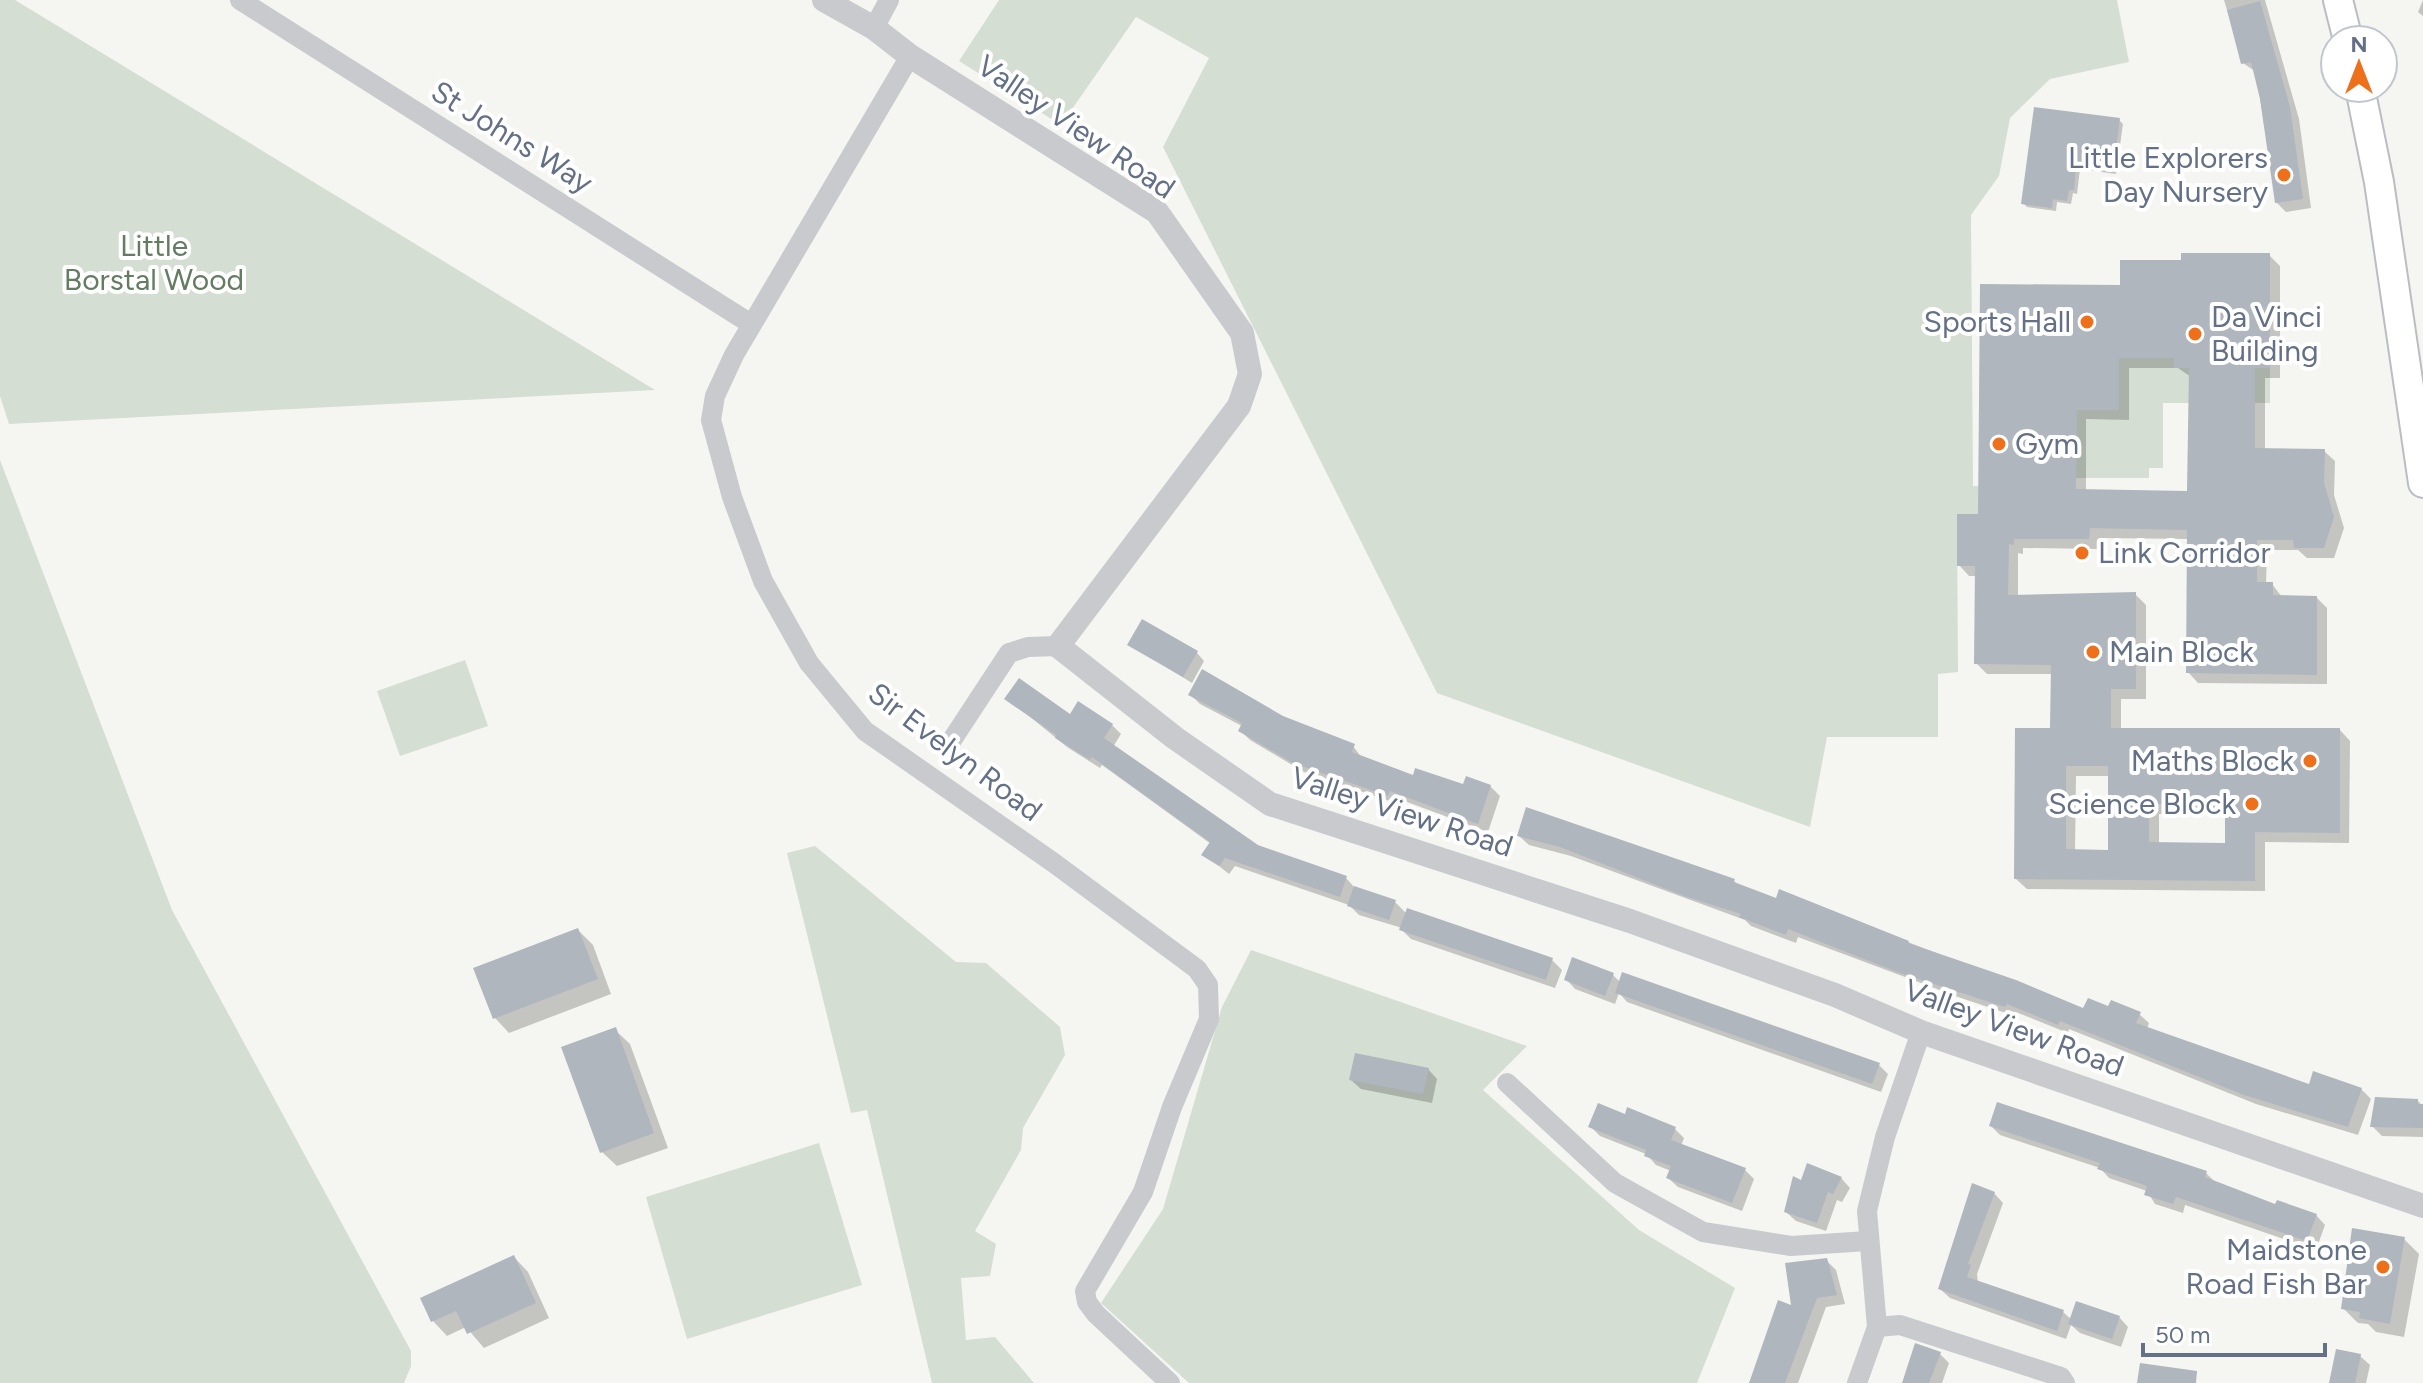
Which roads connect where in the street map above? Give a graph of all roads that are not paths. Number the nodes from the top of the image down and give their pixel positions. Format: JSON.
{"nodes":[{"id":1,"x":240,"y":0,"type":"edge"},
{"id":2,"x":824,"y":0,"type":"edge"},
{"id":3,"x":889,"y":0,"type":"edge"},
{"id":4,"x":2338,"y":0,"type":"edge"},
{"id":5,"x":2344,"y":24,"type":"edge"},
{"id":6,"x":874,"y":28,"type":"junction"},
{"id":7,"x":910,"y":56,"type":"junction"},
{"id":8,"x":2363,"y":104,"type":"edge"},
{"id":9,"x":751,"y":324,"type":"junction"},
{"id":10,"x":2423,"y":483,"type":"edge"},
{"id":11,"x":1058,"y":646,"type":"junction"},
{"id":12,"x":946,"y":749,"type":"dead end"},
{"id":13,"x":1921,"y":1032,"type":"junction"},
{"id":14,"x":1507,"y":1083,"type":"dead end"},
{"id":15,"x":2423,"y":1206,"type":"edge"},
{"id":16,"x":1868,"y":1241,"type":"junction"},
{"id":17,"x":1877,"y":1327,"type":"junction"},
{"id":18,"x":1170,"y":1383,"type":"edge"},
{"id":19,"x":1857,"y":1383,"type":"edge"},
{"id":20,"x":2065,"y":1383,"type":"edge"}],
"edges":[{"from":1,"to":9,"type":"street","name":"St Johns Way"},
{"from":2,"to":6,"type":"street","name":"Valley View Road"},
{"from":3,"to":6,"type":"street"},
{"from":4,"to":5,"type":"main road"},
{"from":6,"to":7,"type":"street","name":"Valley View Road"},
{"from":7,"to":9,"type":"street","name":"Sir Evelyn Road"},
{"from":7,"to":11,"type":"street","name":"Valley View Road"},
{"from":8,"to":10,"type":"main road"},
{"from":9,"to":18,"type":"street","name":"Sir Evelyn Road"},
{"from":11,"to":12,"type":"street"},
{"from":11,"to":13,"type":"street","name":"Valley View Road"},
{"from":13,"to":15,"type":"street","name":"Valley View Road"},
{"from":13,"to":16,"type":"street"},
{"from":14,"to":16,"type":"street"},
{"from":16,"to":17,"type":"street"},
{"from":17,"to":19,"type":"street"},
{"from":17,"to":20,"type":"street"}]}
